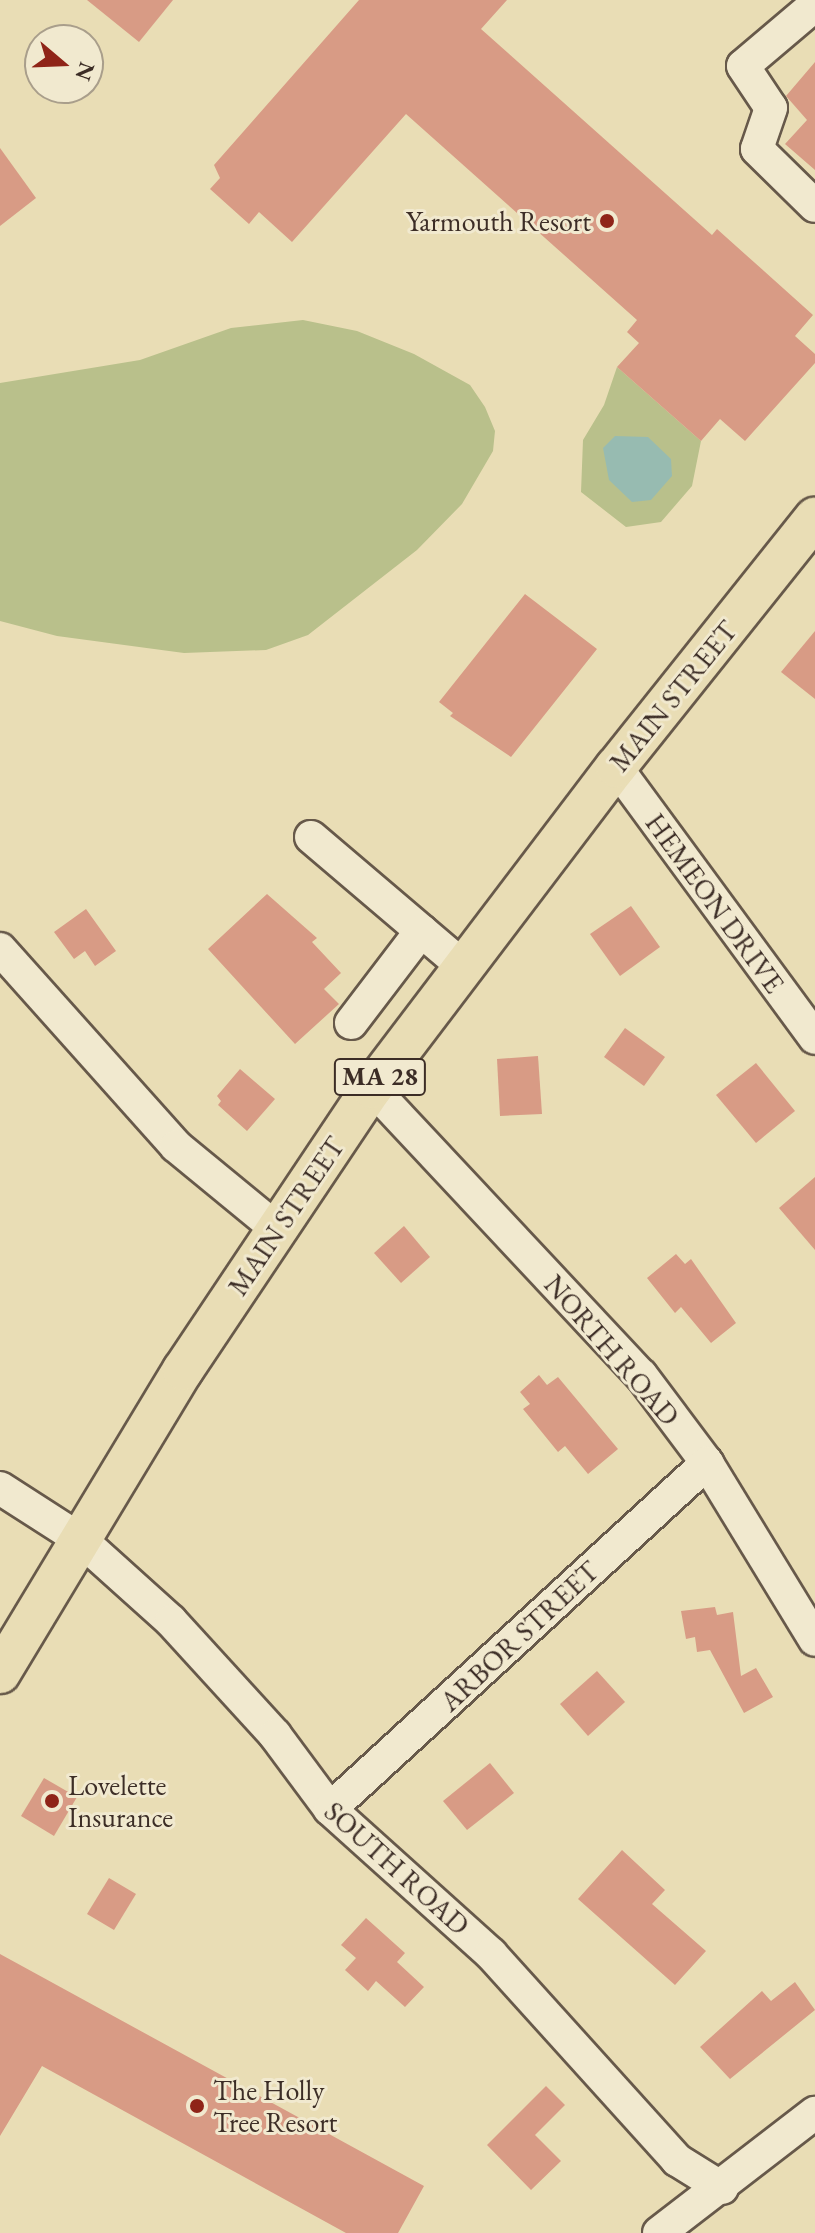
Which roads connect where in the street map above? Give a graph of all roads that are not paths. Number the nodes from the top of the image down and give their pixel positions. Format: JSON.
{"nodes":[{"id":1,"x":814,"y":3,"type":"edge"},
{"id":2,"x":815,"y":206,"type":"edge"},
{"id":3,"x":815,"y":518,"type":"edge"},
{"id":4,"x":616,"y":767,"type":"junction"},
{"id":5,"x":311,"y":837,"type":"dead end"},
{"id":6,"x":421,"y":931,"type":"junction"},
{"id":7,"x":0,"y":949,"type":"edge"},
{"id":8,"x":464,"y":967,"type":"junction"},
{"id":9,"x":351,"y":1023,"type":"dead end"},
{"id":10,"x":815,"y":1038,"type":"edge"},
{"id":11,"x":372,"y":1088,"type":"junction"},
{"id":12,"x":276,"y":1228,"type":"junction"},
{"id":13,"x":707,"y":1463,"type":"junction"},
{"id":14,"x":0,"y":1488,"type":"edge"},
{"id":15,"x":81,"y":1540,"type":"junction"},
{"id":16,"x":815,"y":1640,"type":"edge"},
{"id":17,"x":0,"y":1673,"type":"edge"},
{"id":18,"x":330,"y":1809,"type":"junction"},
{"id":19,"x":815,"y":2113,"type":"edge"},
{"id":20,"x":722,"y":2188,"type":"junction"},
{"id":21,"x":659,"y":2233,"type":"edge"}],
"edges":[{"from":1,"to":2,"type":"street"},
{"from":3,"to":4,"type":"main road","name":"MAIN STREET","number":"MA 28"},
{"from":4,"to":8,"type":"main road","name":"MAIN STREET","number":"MA 28"},
{"from":4,"to":10,"type":"street","name":"HEMEON DRIVE"},
{"from":5,"to":6,"type":"street"},
{"from":6,"to":8,"type":"street"},
{"from":6,"to":9,"type":"street"},
{"from":7,"to":12,"type":"street"},
{"from":8,"to":11,"type":"main road","name":"MAIN STREET","number":"MA 28"},
{"from":11,"to":12,"type":"main road","name":"MAIN STREET","number":"MA 28"},
{"from":11,"to":13,"type":"street","name":"NORTH ROAD"},
{"from":12,"to":15,"type":"main road","name":"MAIN STREET","number":"MA 28"},
{"from":13,"to":16,"type":"street","name":"NORTH ROAD"},
{"from":13,"to":18,"type":"street","name":"ARBOR STREET"},
{"from":14,"to":15,"type":"street","name":"SOUTH ROAD"},
{"from":15,"to":17,"type":"main road","name":"MAIN STREET","number":"MA 28"},
{"from":15,"to":18,"type":"street","name":"SOUTH ROAD"},
{"from":18,"to":20,"type":"street","name":"SOUTH ROAD"},
{"from":19,"to":20,"type":"street"},
{"from":20,"to":21,"type":"street"}]}
